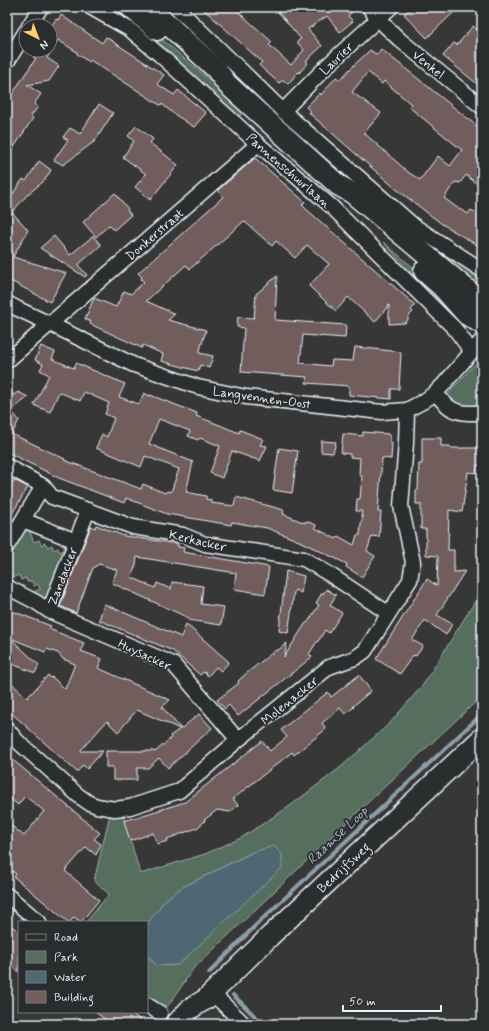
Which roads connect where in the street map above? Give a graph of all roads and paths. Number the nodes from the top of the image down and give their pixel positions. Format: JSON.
{"nodes":[{"id":1,"x":41,"y":7,"type":"edge"},
{"id":2,"x":90,"y":7,"type":"edge"},
{"id":3,"x":130,"y":7,"type":"edge"},
{"id":4,"x":149,"y":7,"type":"edge"},
{"id":5,"x":176,"y":7,"type":"edge"},
{"id":6,"x":369,"y":7,"type":"edge"},
{"id":7,"x":391,"y":7,"type":"edge"},
{"id":8,"x":34,"y":18,"type":"edge"},
{"id":9,"x":378,"y":19,"type":"junction"},
{"id":10,"x":18,"y":44,"type":"edge"},
{"id":11,"x":7,"y":62,"type":"edge"},
{"id":12,"x":227,"y":84,"type":"junction"},
{"id":13,"x":482,"y":107,"type":"edge"},
{"id":14,"x":282,"y":111,"type":"junction"},
{"id":15,"x":258,"y":144,"type":"junction"},
{"id":16,"x":338,"y":185,"type":"junction"},
{"id":17,"x":482,"y":270,"type":"edge"},
{"id":18,"x":482,"y":302,"type":"edge"},
{"id":19,"x":7,"y":303,"type":"edge"},
{"id":20,"x":50,"y":324,"type":"junction"},
{"id":21,"x":482,"y":324,"type":"edge"},
{"id":22,"x":482,"y":340,"type":"edge"},
{"id":23,"x":472,"y":352,"type":"junction"},
{"id":24,"x":7,"y":361,"type":"edge"},
{"id":25,"x":435,"y":393,"type":"junction"},
{"id":26,"x":407,"y":410,"type":"junction"},
{"id":27,"x":482,"y":413,"type":"edge"},
{"id":28,"x":7,"y":466,"type":"edge"},
{"id":29,"x":43,"y":486,"type":"junction"},
{"id":30,"x":88,"y":510,"type":"junction"},
{"id":31,"x":23,"y":520,"type":"junction"},
{"id":32,"x":76,"y":541,"type":"junction"},
{"id":33,"x":7,"y":546,"type":"edge"},
{"id":34,"x":7,"y":586,"type":"edge"},
{"id":35,"x":49,"y":611,"type":"junction"},
{"id":36,"x":388,"y":613,"type":"junction"},
{"id":37,"x":7,"y":729,"type":"edge"},
{"id":38,"x":482,"y":738,"type":"edge"},
{"id":39,"x":238,"y":740,"type":"junction"},
{"id":40,"x":7,"y":895,"type":"edge"},
{"id":41,"x":38,"y":921,"type":"edge"},
{"id":42,"x":209,"y":996,"type":"junction"},
{"id":43,"x":148,"y":1006,"type":"edge"},
{"id":44,"x":168,"y":1019,"type":"edge"},
{"id":45,"x":189,"y":1024,"type":"edge"},
{"id":46,"x":244,"y":1024,"type":"edge"}],
"edges":[{"from":1,"to":8,"type":"street"},
{"from":2,"to":15,"type":"street","name":"Pannenschuurlaan"},
{"from":3,"to":12,"type":"main road","name":"Pannenschuurlaan"},
{"from":4,"to":12,"type":"main road","name":"Pannenschuurlaan"},
{"from":5,"to":14,"type":"street"},
{"from":6,"to":9,"type":"street","name":"Venkel"},
{"from":7,"to":9,"type":"street","name":"Laurier"},
{"from":9,"to":13,"type":"street","name":"Venkel"},
{"from":9,"to":14,"type":"street","name":"Laurier"},
{"from":10,"to":11,"type":"street"},
{"from":12,"to":16,"type":"main road","name":"Pannenschuurlaan"},
{"from":14,"to":17,"type":"street"},
{"from":15,"to":20,"type":"street","name":"Donkerstraat"},
{"from":15,"to":23,"type":"street","name":"Pannenschuurlaan"},
{"from":16,"to":18,"type":"main road","name":"Pannenschuurlaan"},
{"from":16,"to":21,"type":"main road","name":"Pannenschuurlaan"},
{"from":19,"to":20,"type":"street","name":"Langvennen-Oost"},
{"from":20,"to":24,"type":"street","name":"Donkerstraat"},
{"from":20,"to":26,"type":"street","name":"Langvennen-Oost"},
{"from":22,"to":23,"type":"street","name":"Langvennen-Oost"},
{"from":23,"to":25,"type":"street","name":"Langvennen-Oost"},
{"from":25,"to":26,"type":"street","name":"Langvennen-Oost"},
{"from":25,"to":27,"type":"street"},
{"from":26,"to":36,"type":"street","name":"Molenacker"},
{"from":28,"to":29,"type":"street","name":"Kerkacker"},
{"from":29,"to":30,"type":"street","name":"Kerkacker"},
{"from":29,"to":31,"type":"street"},
{"from":30,"to":32,"type":"street","name":"Zandacker"},
{"from":30,"to":36,"type":"street","name":"Kerkacker"},
{"from":31,"to":32,"type":"street","name":"Zandacker"},
{"from":31,"to":33,"type":"street"},
{"from":32,"to":35,"type":"street","name":"Zandacker"},
{"from":34,"to":35,"type":"street","name":"Zandacker"},
{"from":35,"to":39,"type":"street","name":"Huysacker"},
{"from":36,"to":39,"type":"street","name":"Molenacker"},
{"from":37,"to":39,"type":"street","name":"Molenacker"},
{"from":38,"to":42,"type":"main road","name":"Bedrijfsweg"},
{"from":40,"to":41,"type":"street"},
{"from":42,"to":44,"type":"main road","name":"Bedrijfsweg"},
{"from":42,"to":45,"type":"main road","name":"Bedrijfsweg"},
{"from":42,"to":46,"type":"street"},
{"from":43,"to":44,"type":"street"}]}
